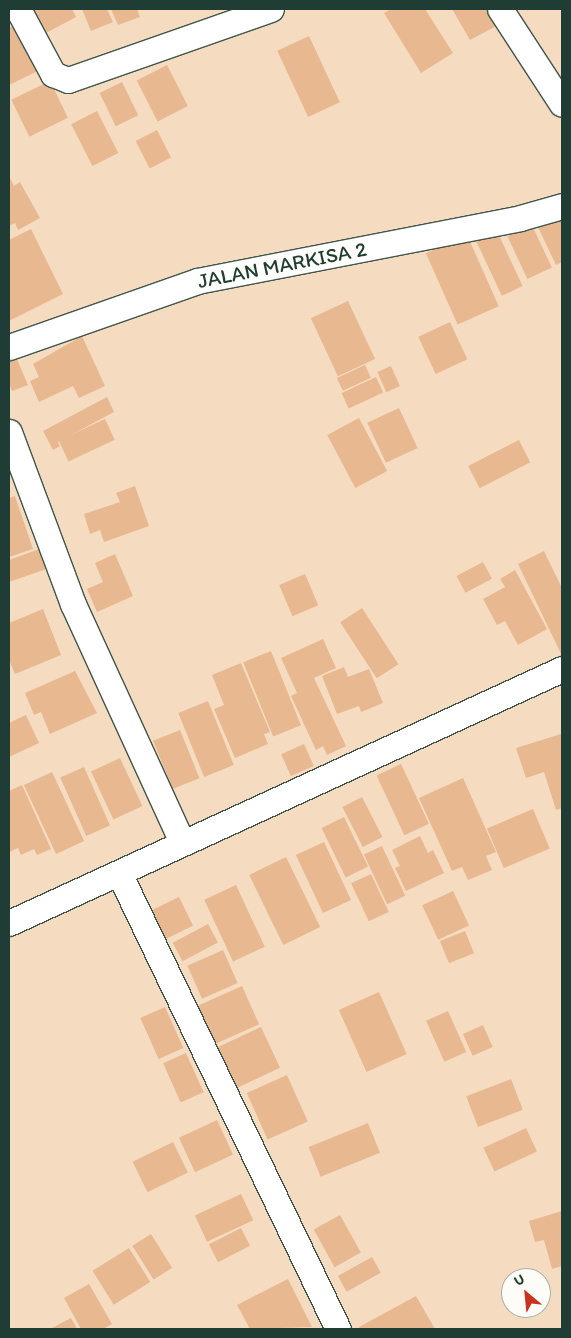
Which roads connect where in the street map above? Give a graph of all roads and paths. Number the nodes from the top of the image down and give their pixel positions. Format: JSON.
{"nodes":[{"id":1,"x":18,"y":9,"type":"edge"},
{"id":2,"x":271,"y":9,"type":"edge"},
{"id":3,"x":500,"y":9,"type":"edge"},
{"id":4,"x":562,"y":104,"type":"edge"},
{"id":5,"x":562,"y":206,"type":"edge"},
{"id":6,"x":9,"y":347,"type":"edge"},
{"id":7,"x":9,"y":432,"type":"edge"},
{"id":8,"x":562,"y":669,"type":"edge"},
{"id":9,"x":182,"y":842,"type":"junction"},
{"id":10,"x":119,"y":874,"type":"junction"},
{"id":11,"x":9,"y":923,"type":"edge"},
{"id":12,"x":338,"y":1329,"type":"edge"}],
"edges":[{"from":1,"to":2,"type":"street"},
{"from":3,"to":4,"type":"street"},
{"from":5,"to":6,"type":"street","name":"JALAN MARKISA 2"},
{"from":7,"to":9,"type":"street"},
{"from":8,"to":9,"type":"street"},
{"from":9,"to":10,"type":"street"},
{"from":10,"to":11,"type":"street"},
{"from":10,"to":12,"type":"street"}]}
